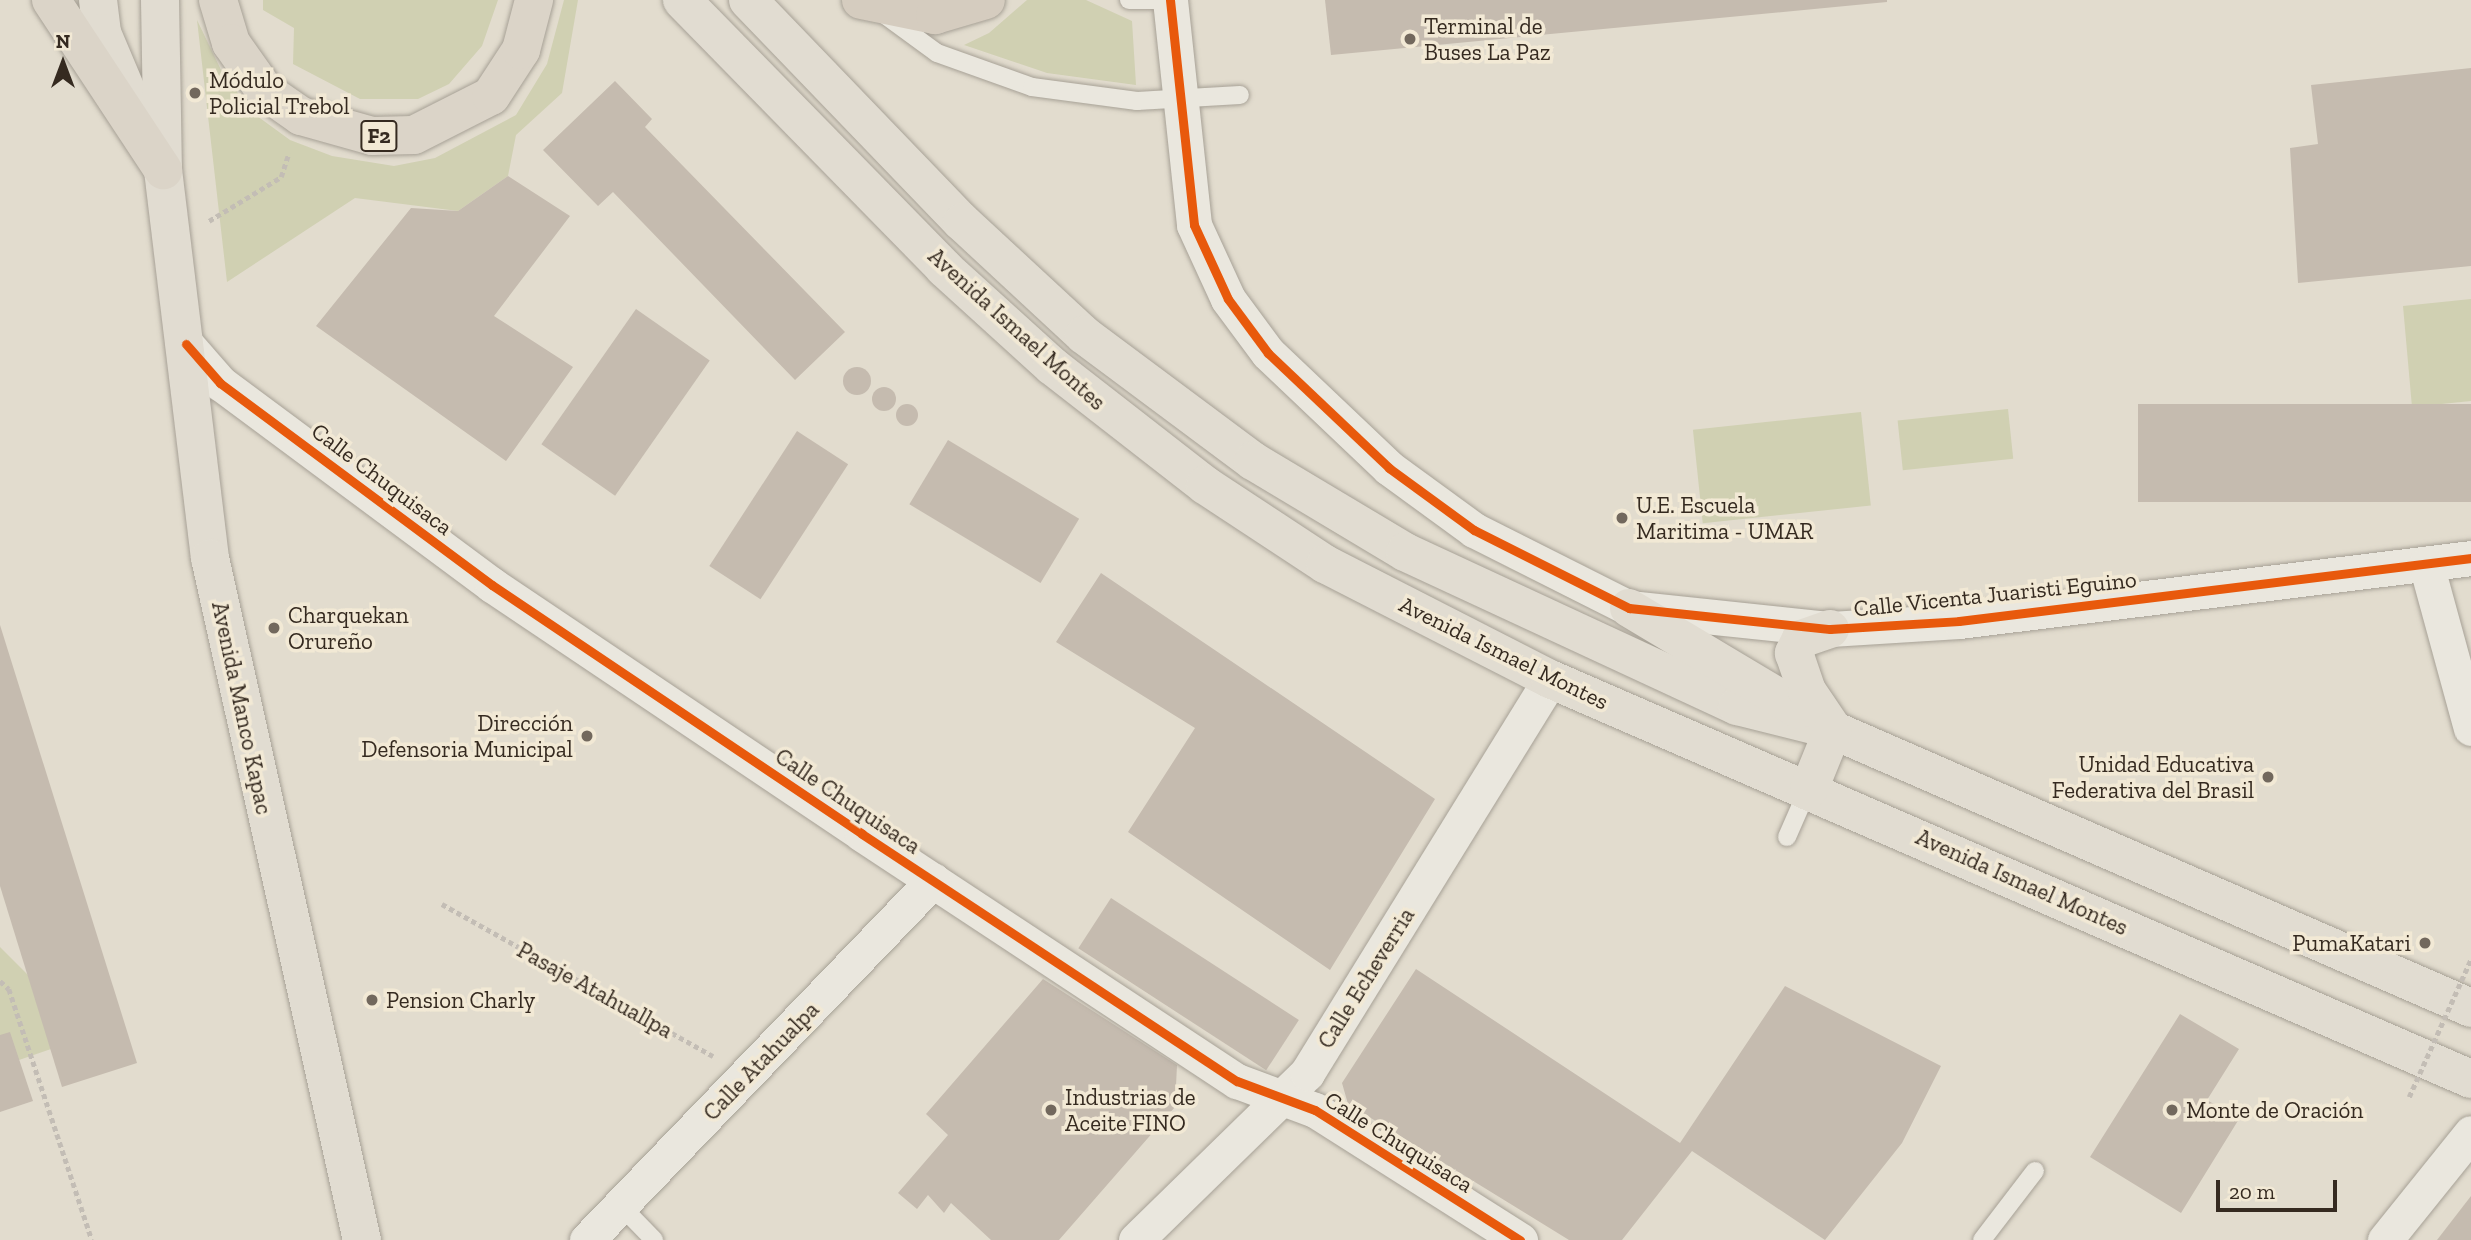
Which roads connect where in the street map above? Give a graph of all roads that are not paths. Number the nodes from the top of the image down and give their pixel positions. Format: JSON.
{"nodes":[{"id":1,"x":51,"y":0,"type":"edge"},
{"id":2,"x":98,"y":0,"type":"edge"},
{"id":3,"x":160,"y":0,"type":"edge"},
{"id":4,"x":218,"y":0,"type":"edge"},
{"id":5,"x":534,"y":0,"type":"edge"},
{"id":6,"x":682,"y":0,"type":"edge"},
{"id":7,"x":748,"y":0,"type":"edge"},
{"id":8,"x":986,"y":0,"type":"edge"},
{"id":9,"x":1129,"y":0,"type":"edge"},
{"id":10,"x":1170,"y":0,"type":"edge"},
{"id":11,"x":1176,"y":0,"type":"edge"},
{"id":12,"x":866,"y":3,"type":"edge"},
{"id":13,"x":1240,"y":95,"type":"dead end"},
{"id":14,"x":1177,"y":99,"type":"junction"},
{"id":15,"x":163,"y":170,"type":"junction"},
{"id":16,"x":186,"y":344,"type":"junction"},
{"id":17,"x":2471,"y":558,"type":"edge"},
{"id":18,"x":2426,"y":564,"type":"junction"},
{"id":19,"x":1629,"y":608,"type":"junction"},
{"id":20,"x":1830,"y":629,"type":"junction"},
{"id":21,"x":1550,"y":679,"type":"junction"},
{"id":22,"x":2471,"y":728,"type":"edge"},
{"id":23,"x":1833,"y":730,"type":"junction"},
{"id":24,"x":1809,"y":789,"type":"junction"},
{"id":25,"x":1787,"y":836,"type":"dead end"},
{"id":26,"x":933,"y":881,"type":"junction"},
{"id":27,"x":2471,"y":1009,"type":"edge"},
{"id":28,"x":2471,"y":1079,"type":"edge"},
{"id":29,"x":1280,"y":1097,"type":"junction"},
{"id":30,"x":2471,"y":1133,"type":"edge"},
{"id":31,"x":2035,"y":1171,"type":"dead end"},
{"id":32,"x":620,"y":1205,"type":"junction"},
{"id":33,"x":362,"y":1240,"type":"edge"},
{"id":34,"x":587,"y":1240,"type":"edge"},
{"id":35,"x":654,"y":1240,"type":"edge"},
{"id":36,"x":1136,"y":1240,"type":"edge"},
{"id":37,"x":1520,"y":1240,"type":"edge"},
{"id":38,"x":1982,"y":1240,"type":"edge"},
{"id":39,"x":2385,"y":1240,"type":"edge"}],
"edges":[{"from":1,"to":15,"type":"highway"},
{"from":2,"to":15,"type":"main road","name":"Avenida Manco Kapac"},
{"from":3,"to":15,"type":"main road","name":"Avenida Manco Kapac"},
{"from":4,"to":5,"type":"highway","number":"F2"},
{"from":6,"to":21,"type":"main road","name":"Avenida Ismael Montes"},
{"from":7,"to":23,"type":"main road","name":"Avenida Ismael Montes"},
{"from":8,"to":12,"type":"highway"},
{"from":9,"to":10,"type":"lane"},
{"from":10,"to":11,"type":"lane"},
{"from":10,"to":14,"type":"street","name":"Calle Vicenta Juaristi Eguino"},
{"from":12,"to":14,"type":"lane"},
{"from":13,"to":14,"type":"lane"},
{"from":14,"to":19,"type":"street","name":"Calle Vicenta Juaristi Eguino"},
{"from":15,"to":16,"type":"main road","name":"Avenida Manco Kapac"},
{"from":16,"to":26,"type":"street","name":"Calle Chuquisaca"},
{"from":16,"to":33,"type":"main road","name":"Avenida Manco Kapac"},
{"from":17,"to":18,"type":"street","name":"Calle Vicenta Juaristi Eguino"},
{"from":18,"to":20,"type":"street","name":"Calle Vicenta Juaristi Eguino"},
{"from":18,"to":22,"type":"street"},
{"from":19,"to":20,"type":"street","name":"Calle Vicenta Juaristi Eguino"},
{"from":19,"to":23,"type":"main road"},
{"from":20,"to":23,"type":"main road"},
{"from":21,"to":24,"type":"main road","name":"Avenida Ismael Montes"},
{"from":21,"to":29,"type":"street","name":"Calle Echeverria"},
{"from":23,"to":24,"type":"main road"},
{"from":23,"to":27,"type":"main road","name":"Avenida Ismael Montes"},
{"from":24,"to":25,"type":"lane"},
{"from":24,"to":28,"type":"main road","name":"Avenida Ismael Montes"},
{"from":26,"to":29,"type":"street","name":"Calle Chuquisaca"},
{"from":26,"to":32,"type":"street","name":"Calle Atahualpa"},
{"from":29,"to":36,"type":"street","name":"Calle Echeverria"},
{"from":29,"to":37,"type":"street","name":"Calle Chuquisaca"},
{"from":30,"to":39,"type":"street"},
{"from":31,"to":38,"type":"lane"},
{"from":32,"to":34,"type":"street","name":"Calle Atahualpa"},
{"from":32,"to":35,"type":"lane"}]}
